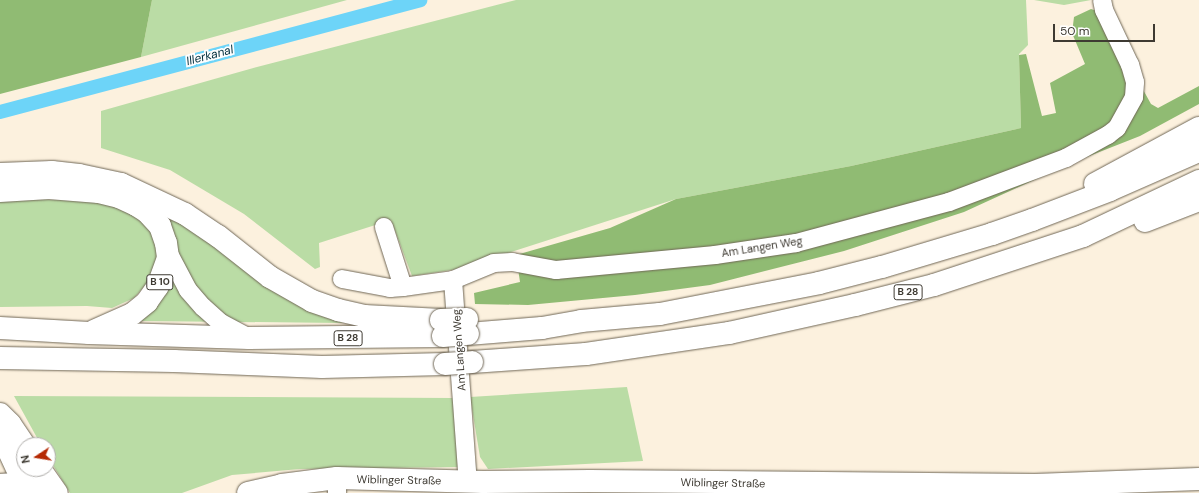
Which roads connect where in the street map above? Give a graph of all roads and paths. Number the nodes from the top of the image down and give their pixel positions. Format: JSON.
{"nodes":[{"id":1,"x":1102,"y":0,"type":"edge"},
{"id":2,"x":1199,"y":128,"type":"edge"},
{"id":3,"x":1199,"y":151,"type":"edge"},
{"id":4,"x":7,"y":173,"type":"edge"},
{"id":5,"x":1199,"y":181,"type":"edge"},
{"id":6,"x":0,"y":191,"type":"edge"},
{"id":7,"x":1199,"y":200,"type":"edge"},
{"id":8,"x":1032,"y":220,"type":"junction"},
{"id":9,"x":384,"y":227,"type":"dead end"},
{"id":10,"x":1083,"y":236,"type":"junction"},
{"id":11,"x":168,"y":252,"type":"junction"},
{"id":12,"x":342,"y":279,"type":"dead end"},
{"id":13,"x":454,"y":280,"type":"junction"},
{"id":14,"x":403,"y":287,"type":"junction"},
{"id":15,"x":0,"y":328,"type":"edge"},
{"id":16,"x":442,"y":328,"type":"junction"},
{"id":17,"x":89,"y":333,"type":"junction"},
{"id":18,"x":249,"y":338,"type":"junction"},
{"id":19,"x":0,"y":358,"type":"edge"},
{"id":20,"x":0,"y":414,"type":"edge"},
{"id":21,"x":0,"y":432,"type":"edge"},
{"id":22,"x":19,"y":437,"type":"edge"},
{"id":23,"x":45,"y":477,"type":"edge"},
{"id":24,"x":1199,"y":479,"type":"edge"},
{"id":25,"x":468,"y":482,"type":"junction"},
{"id":26,"x":0,"y":486,"type":"edge"},
{"id":27,"x":337,"y":486,"type":"edge"},
{"id":28,"x":1070,"y":489,"type":"edge"},
{"id":29,"x":32,"y":490,"type":"edge"},
{"id":30,"x":56,"y":493,"type":"edge"},
{"id":31,"x":248,"y":493,"type":"edge"}],
"edges":[{"from":1,"to":13,"type":"street","name":"Am Langen Weg"},
{"from":2,"to":8,"type":"main road"},
{"from":3,"to":8,"type":"main road"},
{"from":4,"to":16,"type":"main road"},
{"from":5,"to":10,"type":"main road","number":"B 28"},
{"from":6,"to":11,"type":"main road","number":"B 10"},
{"from":7,"to":10,"type":"main road"},
{"from":8,"to":16,"type":"main road","bridge":true},
{"from":9,"to":14,"type":"street"},
{"from":10,"to":19,"type":"main road","number":"B 28","bridge":true},
{"from":11,"to":17,"type":"main road","number":"B 10"},
{"from":11,"to":18,"type":"street"},
{"from":12,"to":14,"type":"street"},
{"from":13,"to":14,"type":"street"},
{"from":13,"to":25,"type":"street","name":"Am Langen Weg"},
{"from":15,"to":17,"type":"main road","number":"B 10"},
{"from":16,"to":18,"type":"main road","number":"B 28"},
{"from":17,"to":18,"type":"main road","number":"B 28"},
{"from":20,"to":22,"type":"main road"},
{"from":21,"to":29,"type":"main road"},
{"from":23,"to":30,"type":"main road"},
{"from":24,"to":28,"type":"main road","name":"Wiblinger Straße"},
{"from":25,"to":27,"type":"main road","name":"Wiblinger Straße"},
{"from":25,"to":28,"type":"main road","name":"Wiblinger Straße"},
{"from":26,"to":29,"type":"main road"},
{"from":27,"to":31,"type":"main road","name":"Wiblinger Straße"}]}
